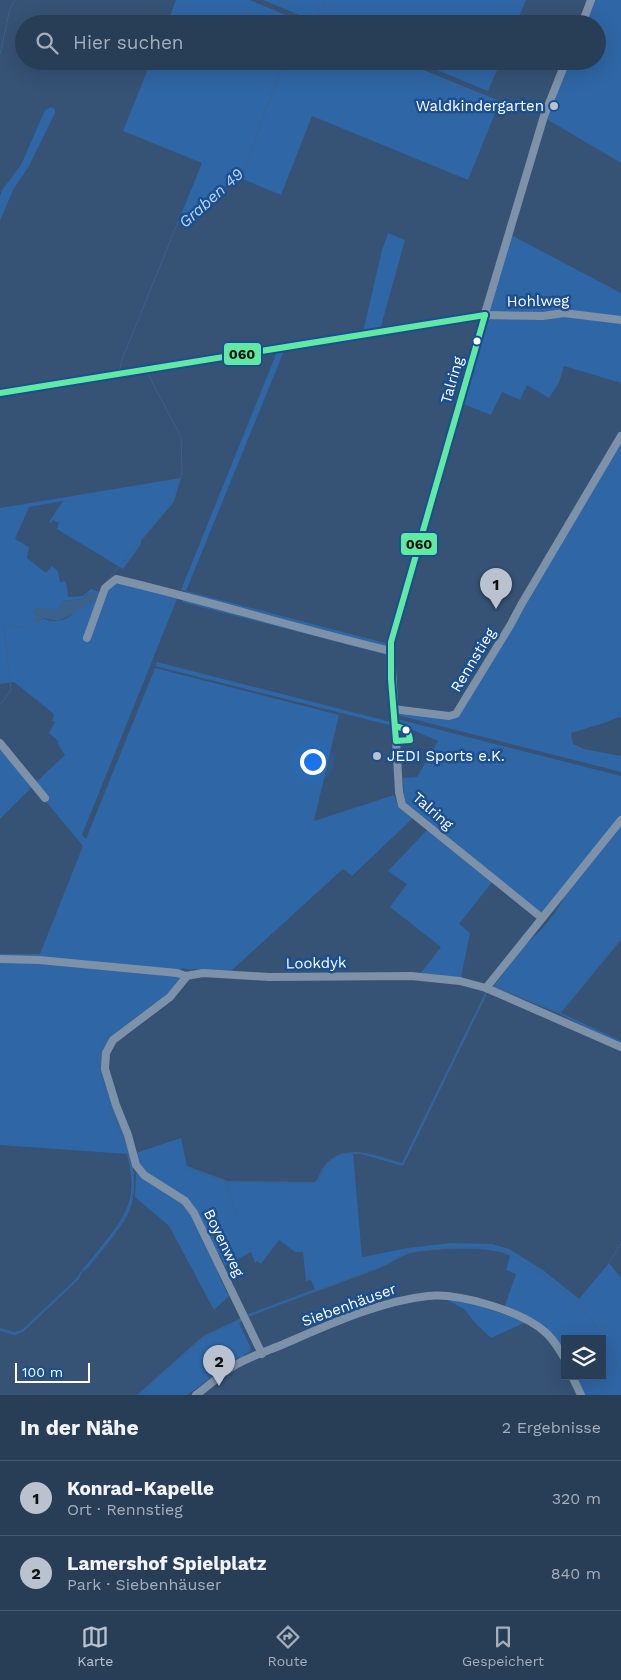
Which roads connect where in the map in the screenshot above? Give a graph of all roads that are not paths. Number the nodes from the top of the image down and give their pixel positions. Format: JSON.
{"nodes":[{"id":1,"x":591,"y":0,"type":"edge"},
{"id":2,"x":585,"y":15,"type":"edge"},
{"id":3,"x":562,"y":70,"type":"edge"},
{"id":4,"x":485,"y":315,"type":"junction"},
{"id":5,"x":621,"y":320,"type":"edge"},
{"id":6,"x":0,"y":393,"type":"edge"},
{"id":7,"x":621,"y":436,"type":"edge"},
{"id":8,"x":87,"y":638,"type":"dead end"},
{"id":9,"x":391,"y":651,"type":"junction"},
{"id":10,"x":393,"y":709,"type":"junction"},
{"id":11,"x":0,"y":743,"type":"edge"},
{"id":12,"x":46,"y":798,"type":"dead end"},
{"id":13,"x":621,"y":820,"type":"edge"},
{"id":14,"x":542,"y":918,"type":"junction"},
{"id":15,"x":0,"y":959,"type":"edge"},
{"id":16,"x":187,"y":976,"type":"junction"},
{"id":17,"x":486,"y":988,"type":"junction"},
{"id":18,"x":621,"y":1047,"type":"edge"},
{"id":19,"x":262,"y":1354,"type":"junction"},
{"id":20,"x":561,"y":1354,"type":"edge"},
{"id":21,"x":574,"y":1380,"type":"edge"},
{"id":22,"x":196,"y":1395,"type":"edge"},
{"id":23,"x":581,"y":1395,"type":"edge"}],
"edges":[{"from":1,"to":2,"type":"street"},
{"from":3,"to":4,"type":"street","name":"Talring"},
{"from":4,"to":5,"type":"street","name":"Hohlweg"},
{"from":4,"to":6,"type":"street","name":"Hohlweg"},
{"from":4,"to":9,"type":"street","name":"Talring"},
{"from":7,"to":10,"type":"street","name":"Rennstieg"},
{"from":8,"to":9,"type":"street"},
{"from":9,"to":10,"type":"street","name":"Talring"},
{"from":10,"to":14,"type":"street","name":"Talring"},
{"from":11,"to":12,"type":"street"},
{"from":13,"to":14,"type":"street"},
{"from":14,"to":17,"type":"street"},
{"from":15,"to":16,"type":"street","name":"Lookdyk"},
{"from":16,"to":17,"type":"street","name":"Lookdyk"},
{"from":16,"to":19,"type":"street","name":"Boyenweg"},
{"from":17,"to":18,"type":"street","name":"Lookdyk"},
{"from":19,"to":20,"type":"street","name":"Siebenhäuser"},
{"from":19,"to":22,"type":"street","name":"Siebenhäuser"},
{"from":21,"to":23,"type":"street"}]}
